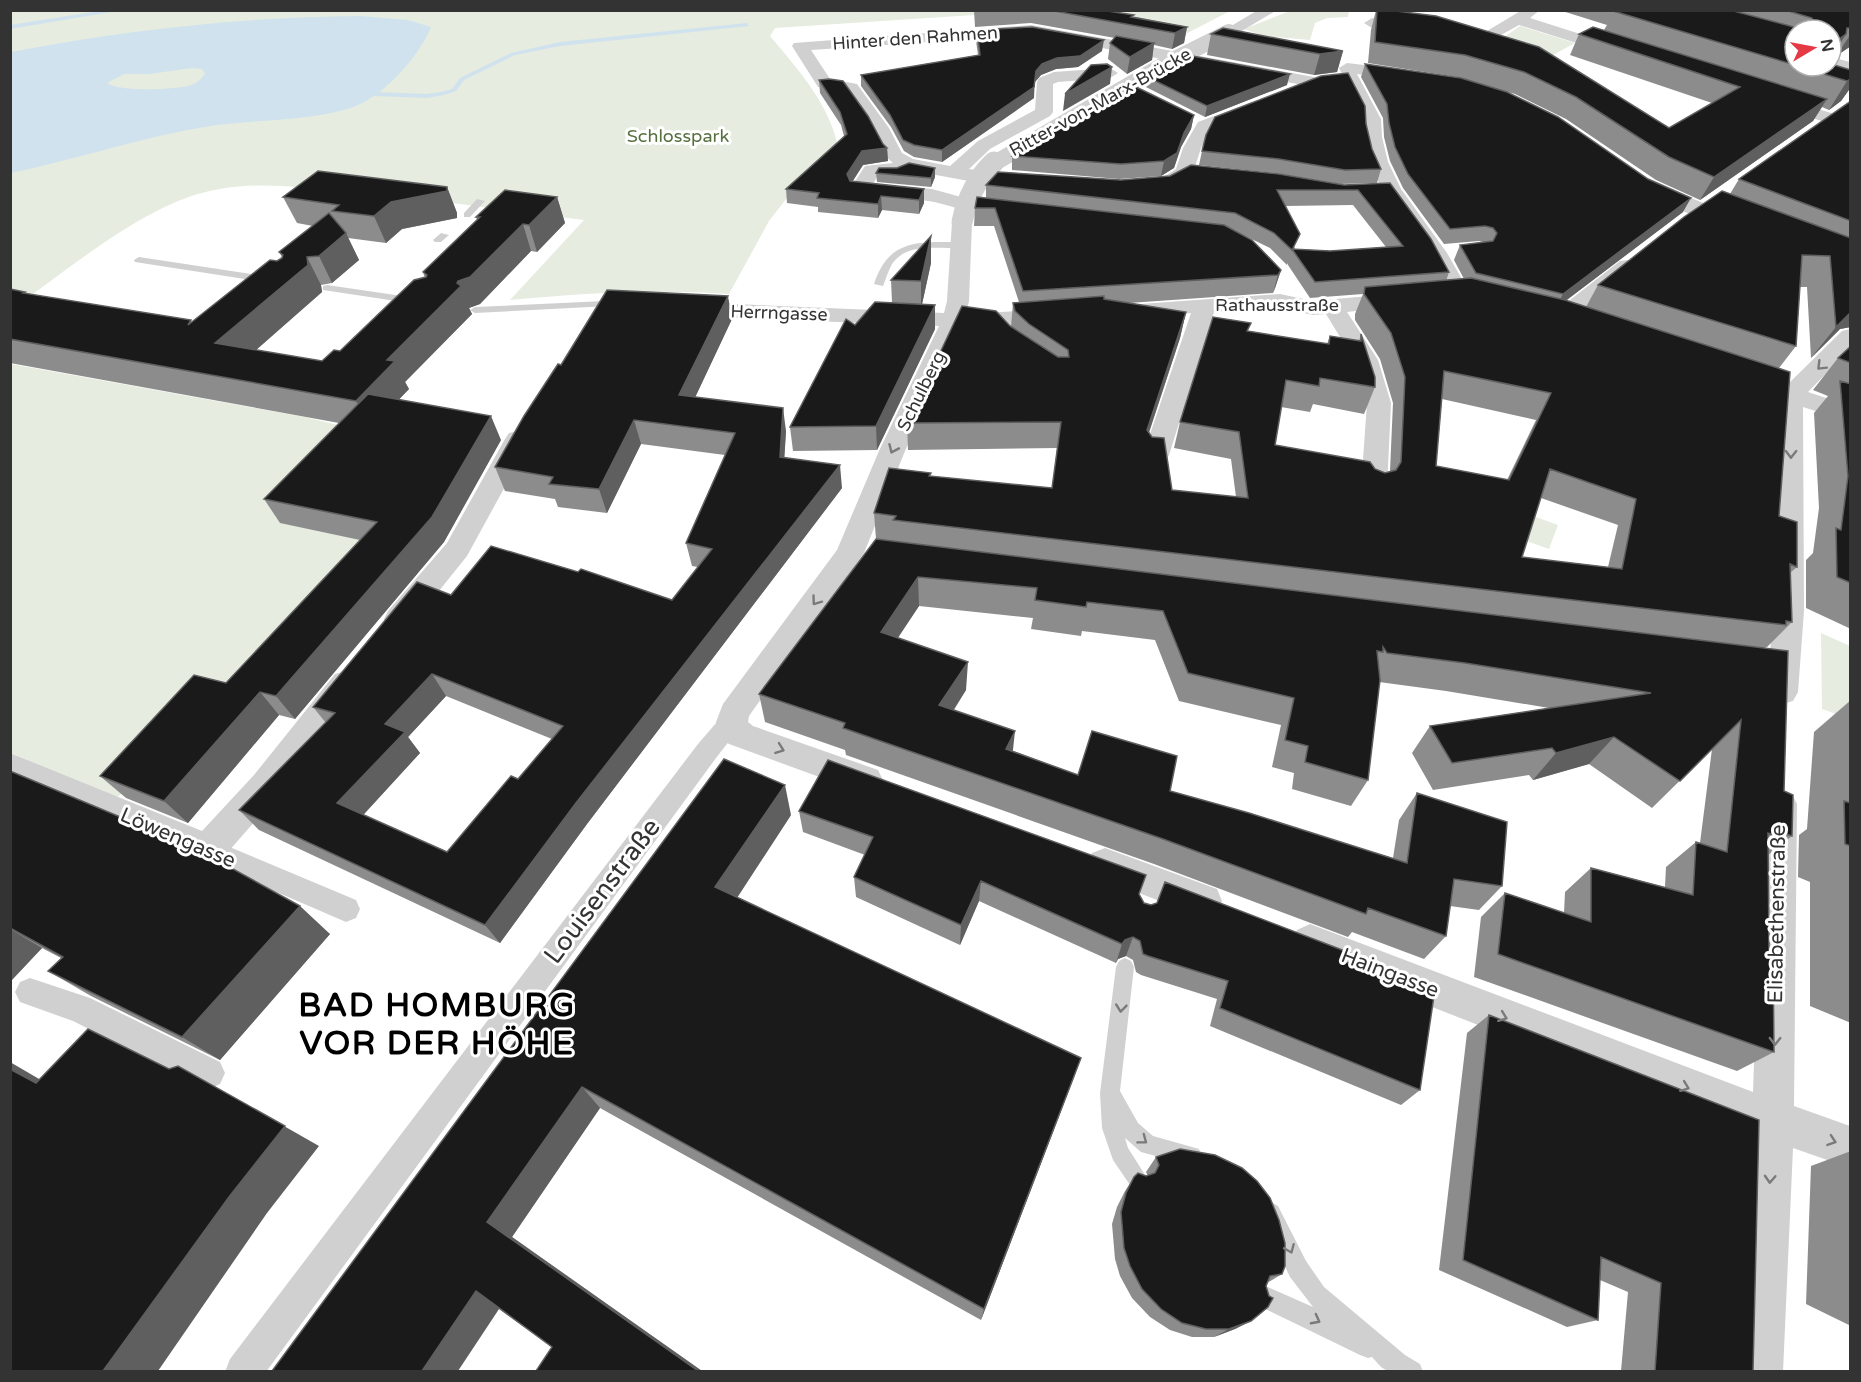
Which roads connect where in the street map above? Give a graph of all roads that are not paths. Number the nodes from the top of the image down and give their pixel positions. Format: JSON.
{"nodes":[{"id":1,"x":1269,"y":10,"type":"edge"},
{"id":2,"x":1533,"y":10,"type":"edge"},
{"id":3,"x":1519,"y":20,"type":"junction"},
{"id":4,"x":1372,"y":23,"type":"dead end"},
{"id":5,"x":1229,"y":32,"type":"junction"},
{"id":6,"x":1255,"y":39,"type":"edge"},
{"id":7,"x":1092,"y":40,"type":"junction"},
{"id":8,"x":1631,"y":55,"type":"edge"},
{"id":9,"x":1329,"y":57,"type":"edge"},
{"id":10,"x":1110,"y":73,"type":"junction"},
{"id":11,"x":1348,"y":73,"type":"junction"},
{"id":12,"x":1425,"y":78,"type":"edge"},
{"id":13,"x":1314,"y":82,"type":"junction"},
{"id":14,"x":1142,"y":94,"type":"edge"},
{"id":15,"x":1765,"y":98,"type":"edge"},
{"id":16,"x":1851,"y":106,"type":"edge"},
{"id":17,"x":1184,"y":115,"type":"edge"},
{"id":18,"x":1204,"y":126,"type":"junction"},
{"id":19,"x":907,"y":164,"type":"junction"},
{"id":20,"x":956,"y":172,"type":"junction"},
{"id":21,"x":1185,"y":172,"type":"junction"},
{"id":22,"x":1207,"y":174,"type":"edge"},
{"id":23,"x":1632,"y":175,"type":"edge"},
{"id":24,"x":985,"y":178,"type":"junction"},
{"id":25,"x":1030,"y":181,"type":"edge"},
{"id":26,"x":1128,"y":187,"type":"edge"},
{"id":27,"x":1392,"y":190,"type":"junction"},
{"id":28,"x":1371,"y":191,"type":"edge"},
{"id":29,"x":1723,"y":197,"type":"edge"},
{"id":30,"x":480,"y":201,"type":"dead end"},
{"id":31,"x":1016,"y":211,"type":"edge"},
{"id":32,"x":1704,"y":211,"type":"junction"},
{"id":33,"x":966,"y":214,"type":"junction"},
{"id":34,"x":467,"y":215,"type":"dead end"},
{"id":35,"x":1685,"y":223,"type":"edge"},
{"id":36,"x":1756,"y":232,"type":"edge"},
{"id":37,"x":961,"y":244,"type":"junction"},
{"id":38,"x":1458,"y":251,"type":"edge"},
{"id":39,"x":1437,"y":253,"type":"junction"},
{"id":40,"x":1640,"y":256,"type":"edge"},
{"id":41,"x":139,"y":260,"type":"dead end"},
{"id":42,"x":1282,"y":278,"type":"edge"},
{"id":43,"x":278,"y":281,"type":"edge"},
{"id":44,"x":879,"y":284,"type":"dead end"},
{"id":45,"x":327,"y":288,"type":"dead end"},
{"id":46,"x":430,"y":303,"type":"edge"},
{"id":47,"x":615,"y":305,"type":"joint"},
{"id":48,"x":1302,"y":305,"type":"junction"},
{"id":49,"x":1205,"y":306,"type":"junction"},
{"id":50,"x":1332,"y":306,"type":"junction"},
{"id":51,"x":668,"y":308,"type":"edge"},
{"id":52,"x":475,"y":310,"type":"dead end"},
{"id":53,"x":1102,"y":313,"type":"edge"},
{"id":54,"x":1080,"y":314,"type":"edge"},
{"id":55,"x":953,"y":320,"type":"junction"},
{"id":56,"x":1561,"y":320,"type":"edge"},
{"id":57,"x":592,"y":324,"type":"edge"},
{"id":58,"x":1851,"y":336,"type":"edge"},
{"id":59,"x":1725,"y":374,"type":"edge"},
{"id":60,"x":1791,"y":395,"type":"junction"},
{"id":61,"x":1851,"y":414,"type":"edge"},
{"id":62,"x":527,"y":424,"type":"edge"},
{"id":63,"x":1156,"y":454,"type":"edge"},
{"id":64,"x":1374,"y":488,"type":"edge"},
{"id":65,"x":862,"y":554,"type":"joint"},
{"id":66,"x":732,"y":722,"type":"junction"},
{"id":67,"x":1781,"y":727,"type":"edge"},
{"id":68,"x":10,"y":767,"type":"edge"},
{"id":69,"x":1780,"y":775,"type":"edge"},
{"id":70,"x":898,"y":791,"type":"edge"},
{"id":71,"x":208,"y":850,"type":"junction"},
{"id":72,"x":1075,"y":854,"type":"edge"},
{"id":73,"x":346,"y":909,"type":"dead end"},
{"id":74,"x":1230,"y":911,"type":"edge"},
{"id":75,"x":1273,"y":928,"type":"edge"},
{"id":76,"x":1125,"y":967,"type":"edge"},
{"id":77,"x":30,"y":992,"type":"dead end"},
{"id":78,"x":209,"y":1073,"type":"dead end"},
{"id":79,"x":1110,"y":1093,"type":"junction"},
{"id":80,"x":1773,"y":1120,"type":"junction"},
{"id":81,"x":1851,"y":1148,"type":"edge"},
{"id":82,"x":1212,"y":1161,"type":"edge"},
{"id":83,"x":1137,"y":1178,"type":"edge"},
{"id":84,"x":1258,"y":1194,"type":"edge"},
{"id":85,"x":1263,"y":1296,"type":"edge"},
{"id":86,"x":1404,"y":1367,"type":"edge"},
{"id":87,"x":243,"y":1371,"type":"edge"},
{"id":88,"x":1760,"y":1371,"type":"edge"}],
"edges":[{"from":1,"to":5,"type":"street","name":"Ritter-von-Marx-Brücke"},
{"from":2,"to":3,"type":"street"},
{"from":3,"to":4,"type":"street"},
{"from":3,"to":8,"type":"street"},
{"from":5,"to":6,"type":"street"},
{"from":5,"to":33,"type":"street","name":"Ritter-von-Marx-Brücke","bridge":true},
{"from":7,"to":10,"type":"street"},
{"from":7,"to":13,"type":"street","name":"Hinter den Rahmen"},
{"from":7,"to":19,"type":"street","name":"Hinter den Rahmen"},
{"from":9,"to":11,"type":"street"},
{"from":10,"to":14,"type":"street"},
{"from":10,"to":20,"type":"street"},
{"from":11,"to":12,"type":"street"},
{"from":11,"to":13,"type":"street"},
{"from":11,"to":27,"type":"street"},
{"from":13,"to":18,"type":"street"},
{"from":15,"to":16,"type":"street"},
{"from":17,"to":18,"type":"street"},
{"from":18,"to":21,"type":"street"},
{"from":19,"to":20,"type":"street"},
{"from":19,"to":33,"type":"street"},
{"from":20,"to":24,"type":"street"},
{"from":21,"to":22,"type":"street"},
{"from":21,"to":26,"type":"street"},
{"from":23,"to":32,"type":"street"},
{"from":24,"to":25,"type":"street"},
{"from":24,"to":33,"type":"street"},
{"from":27,"to":28,"type":"street"},
{"from":27,"to":39,"type":"street"},
{"from":29,"to":32,"type":"street"},
{"from":30,"to":34,"type":"lane"},
{"from":31,"to":33,"type":"street"},
{"from":32,"to":35,"type":"street"},
{"from":32,"to":36,"type":"street"},
{"from":33,"to":37,"type":"street","name":"Schulberg"},
{"from":37,"to":44,"type":"lane"},
{"from":37,"to":55,"type":"street","name":"Schulberg"},
{"from":38,"to":39,"type":"street"},
{"from":39,"to":50,"type":"street","name":"Rathausstraße"},
{"from":40,"to":56,"type":"street"},
{"from":41,"to":43,"type":"lane"},
{"from":42,"to":48,"type":"street"},
{"from":45,"to":46,"type":"lane"},
{"from":47,"to":52,"type":"lane"},
{"from":47,"to":57,"type":"street"},
{"from":48,"to":49,"type":"street","name":"Rathausstraße"},
{"from":48,"to":50,"type":"street","name":"Rathausstraße"},
{"from":49,"to":53,"type":"street","name":"Rathausstraße"},
{"from":49,"to":63,"type":"street","name":"Rathausstraße"},
{"from":50,"to":64,"type":"street"},
{"from":51,"to":55,"type":"street","name":"Herrngasse"},
{"from":54,"to":55,"type":"street"},
{"from":55,"to":65,"type":"street","name":"Schulberg","one_way":true},
{"from":58,"to":60,"type":"street","one_way":true},
{"from":59,"to":60,"type":"street"},
{"from":60,"to":61,"type":"street"},
{"from":60,"to":67,"type":"street","one_way":true},
{"from":62,"to":71,"type":"street"},
{"from":65,"to":66,"type":"street","name":"Louisenstraße","one_way":true},
{"from":66,"to":70,"type":"street","one_way":true},
{"from":66,"to":87,"type":"street","name":"Louisenstraße"},
{"from":68,"to":71,"type":"street","name":"Löwengasse"},
{"from":69,"to":80,"type":"street","name":"Elisabethenstraße","one_way":true},
{"from":71,"to":73,"type":"street","name":"Löwengasse"},
{"from":72,"to":74,"type":"street"},
{"from":75,"to":80,"type":"street","name":"Haingasse","one_way":true},
{"from":76,"to":79,"type":"lane","one_way":true},
{"from":77,"to":78,"type":"street"},
{"from":79,"to":82,"type":"lane","one_way":true},
{"from":79,"to":83,"type":"lane"},
{"from":80,"to":81,"type":"street","name":"Haingasse","one_way":true},
{"from":80,"to":88,"type":"street","name":"Elisabethenstraße","one_way":true},
{"from":84,"to":86,"type":"lane","one_way":true},
{"from":85,"to":86,"type":"lane","one_way":true}]}
